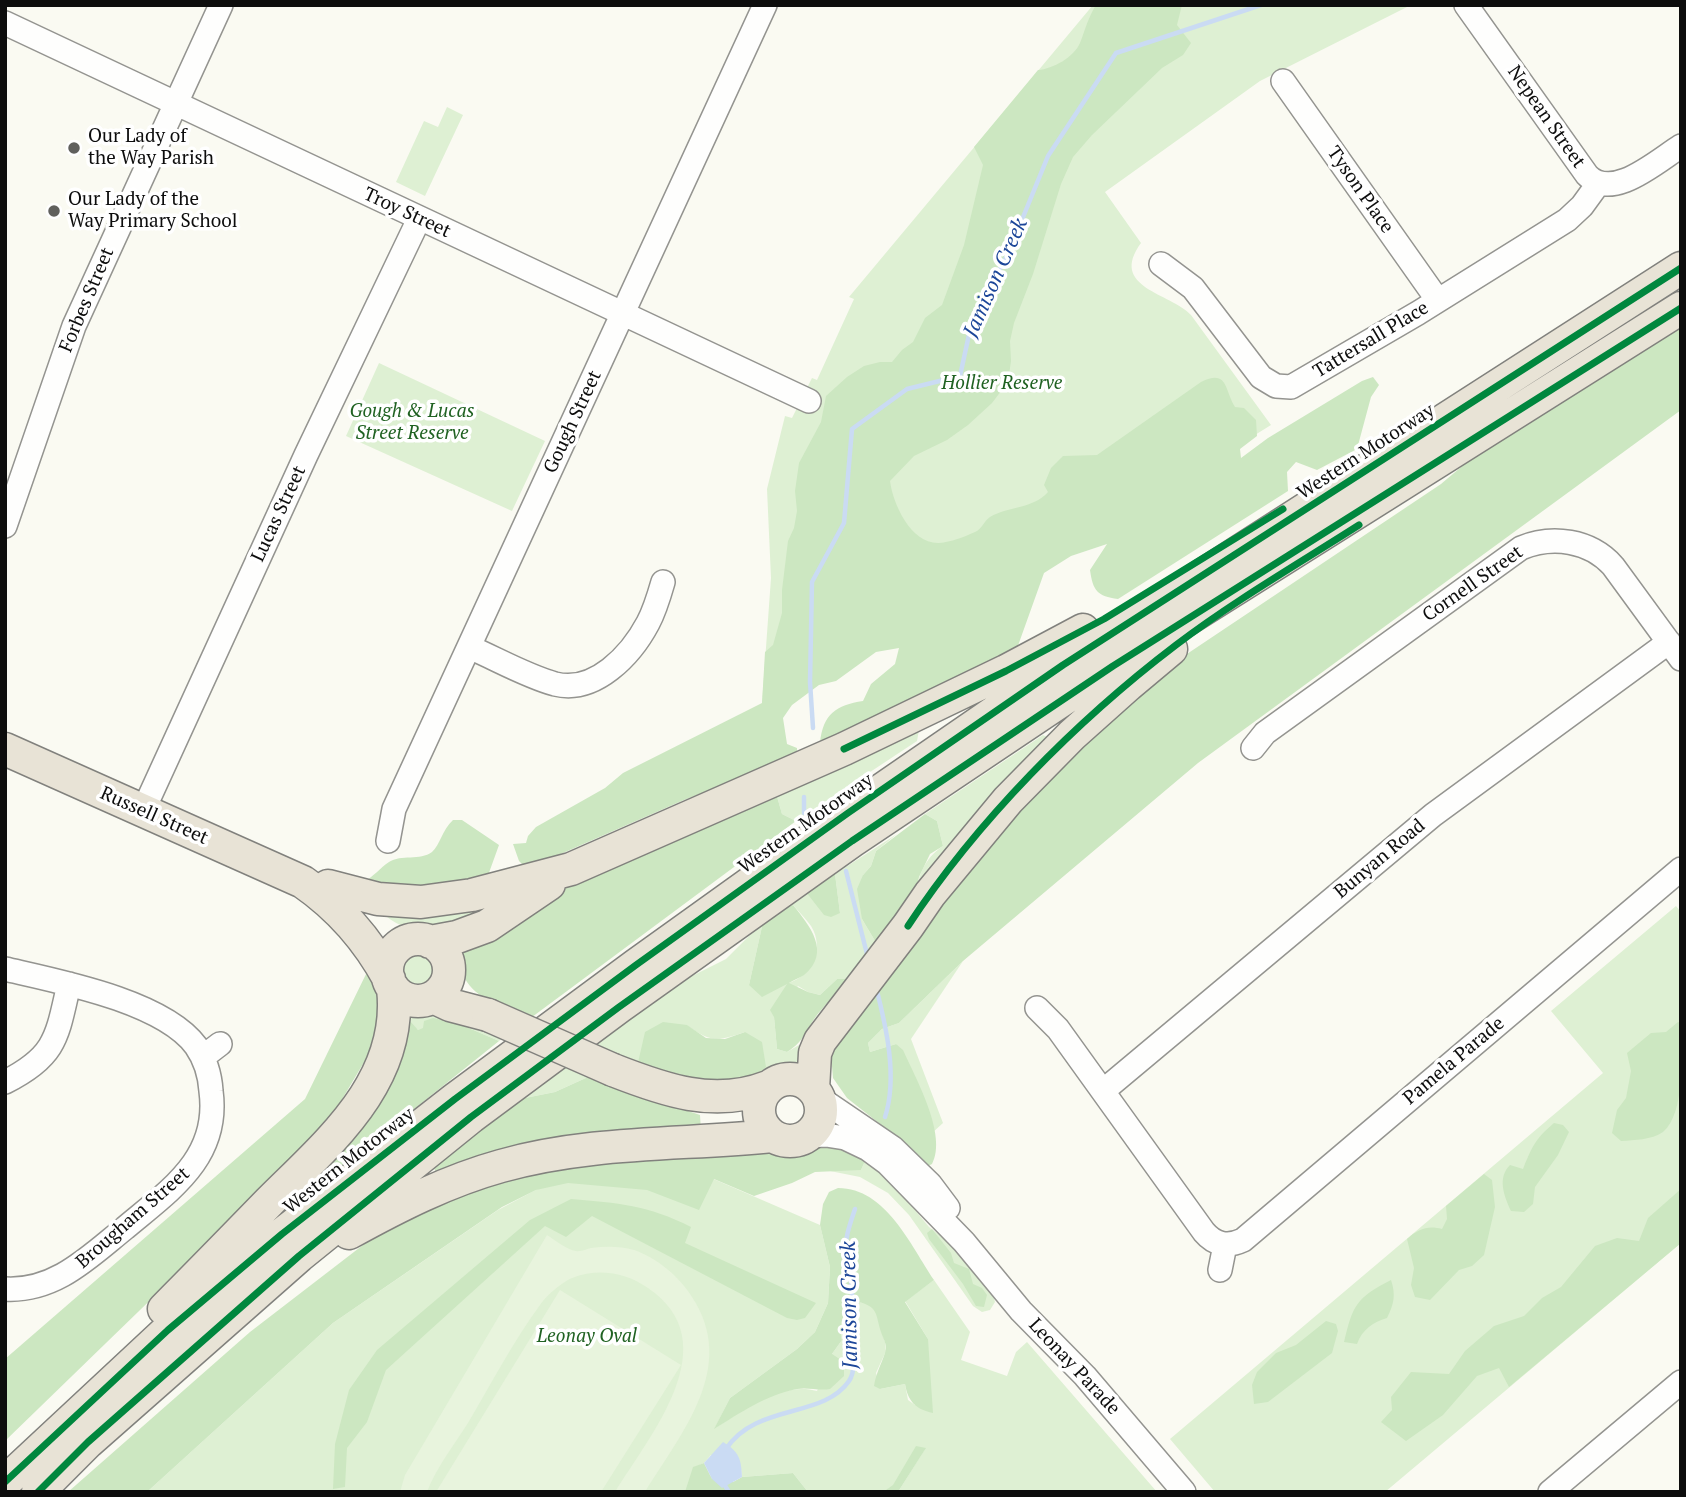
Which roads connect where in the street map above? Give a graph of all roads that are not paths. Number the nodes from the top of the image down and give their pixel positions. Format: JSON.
{"nodes":[{"id":1,"x":221,"y":5,"type":"edge"},
{"id":2,"x":765,"y":5,"type":"edge"},
{"id":3,"x":1466,"y":5,"type":"edge"},
{"id":4,"x":5,"y":23,"type":"edge"},
{"id":5,"x":1283,"y":81,"type":"dead end"},
{"id":6,"x":176,"y":104,"type":"junction"},
{"id":7,"x":1681,"y":146,"type":"edge"},
{"id":8,"x":1598,"y":184,"type":"junction"},
{"id":9,"x":419,"y":219,"type":"junction"},
{"id":10,"x":1161,"y":264,"type":"dead end"},
{"id":11,"x":1681,"y":268,"type":"edge"},
{"id":12,"x":1437,"y":299,"type":"junction"},
{"id":13,"x":1681,"y":308,"type":"edge"},
{"id":14,"x":623,"y":313,"type":"junction"},
{"id":15,"x":809,"y":401,"type":"dead end"},
{"id":16,"x":1428,"y":449,"type":"junction"},
{"id":17,"x":5,"y":526,"type":"edge"},
{"id":18,"x":663,"y":582,"type":"dead end"},
{"id":19,"x":470,"y":647,"type":"junction"},
{"id":20,"x":1675,"y":650,"type":"edge"},
{"id":21,"x":1253,"y":748,"type":"dead end"},
{"id":22,"x":5,"y":749,"type":"edge"},
{"id":23,"x":143,"y":811,"type":"junction"},
{"id":24,"x":388,"y":841,"type":"dead end"},
{"id":25,"x":801,"y":863,"type":"junction"},
{"id":26,"x":571,"y":869,"type":"junction"},
{"id":27,"x":1681,"y":869,"type":"edge"},
{"id":28,"x":316,"y":884,"type":"junction"},
{"id":29,"x":420,"y":941,"type":"junction"},
{"id":30,"x":5,"y":969,"type":"edge"},
{"id":31,"x":391,"y":983,"type":"junction"},
{"id":32,"x":69,"y":984,"type":"junction"},
{"id":33,"x":440,"y":987,"type":"junction"},
{"id":34,"x":1037,"y":1008,"type":"dead end"},
{"id":35,"x":5,"y":1082,"type":"edge"},
{"id":36,"x":768,"y":1087,"type":"junction"},
{"id":37,"x":1103,"y":1091,"type":"junction"},
{"id":38,"x":816,"y":1093,"type":"junction"},
{"id":39,"x":696,"y":1097,"type":"junction"},
{"id":40,"x":769,"y":1133,"type":"junction"},
{"id":41,"x":807,"y":1136,"type":"junction"},
{"id":42,"x":964,"y":1242,"type":"junction"},
{"id":43,"x":1225,"y":1245,"type":"junction"},
{"id":44,"x":1220,"y":1270,"type":"dead end"},
{"id":45,"x":5,"y":1289,"type":"edge"},
{"id":46,"x":260,"y":1292,"type":"junction"},
{"id":47,"x":1681,"y":1382,"type":"edge"},
{"id":48,"x":5,"y":1465,"type":"edge"},
{"id":49,"x":5,"y":1482,"type":"edge"},
{"id":50,"x":38,"y":1492,"type":"edge"},
{"id":51,"x":1184,"y":1492,"type":"edge"},
{"id":52,"x":1550,"y":1492,"type":"edge"}],
"edges":[{"from":1,"to":6,"type":"street","name":"Forbes Street"},
{"from":2,"to":14,"type":"street","name":"Gough Street"},
{"from":3,"to":8,"type":"street","name":"Nepean Street"},
{"from":4,"to":6,"type":"street","name":"Troy Street"},
{"from":5,"to":12,"type":"street","name":"Tyson Place"},
{"from":6,"to":9,"type":"street","name":"Troy Street"},
{"from":6,"to":17,"type":"street","name":"Forbes Street"},
{"from":7,"to":8,"type":"street","name":"Nepean Street"},
{"from":8,"to":12,"type":"street","name":"Tattersall Place"},
{"from":9,"to":14,"type":"street","name":"Troy Street"},
{"from":9,"to":23,"type":"street","name":"Lucas Street"},
{"from":10,"to":12,"type":"street","name":"Tattersall Place"},
{"from":11,"to":16,"type":"highway","name":"Western Motorway"},
{"from":13,"to":16,"type":"highway","name":"Western Motorway"},
{"from":14,"to":15,"type":"street","name":"Troy Street"},
{"from":14,"to":19,"type":"street","name":"Gough Street"},
{"from":16,"to":25,"type":"highway","name":"Western Motorway"},
{"from":16,"to":26,"type":"highway"},
{"from":16,"to":38,"type":"highway"},
{"from":18,"to":19,"type":"street"},
{"from":19,"to":24,"type":"street","name":"Gough Street"},
{"from":20,"to":21,"type":"street","name":"Cornell Street"},
{"from":20,"to":37,"type":"street","name":"Bunyan Road"},
{"from":22,"to":23,"type":"highway","name":"Russell Street"},
{"from":23,"to":28,"type":"highway","name":"Russell Street"},
{"from":25,"to":46,"type":"highway","name":"Western Motorway"},
{"from":25,"to":49,"type":"highway","name":"Western Motorway"},
{"from":26,"to":28,"type":"highway"},
{"from":26,"to":29,"type":"highway"},
{"from":27,"to":43,"type":"street","name":"Pamela Parade"},
{"from":28,"to":29,"type":"highway","name":"Russell Street"},
{"from":28,"to":31,"type":"highway","name":"Russell Street"},
{"from":29,"to":31,"type":"highway"},
{"from":29,"to":33,"type":"highway"},
{"from":30,"to":32,"type":"street","name":"Brougham Street"},
{"from":31,"to":33,"type":"highway"},
{"from":31,"to":48,"type":"highway"},
{"from":32,"to":35,"type":"street"},
{"from":32,"to":45,"type":"street","name":"Brougham Street"},
{"from":33,"to":39,"type":"highway","bridge":true},
{"from":34,"to":37,"type":"street"},
{"from":36,"to":38,"type":"highway"},
{"from":36,"to":39,"type":"highway"},
{"from":36,"to":40,"type":"highway"},
{"from":37,"to":43,"type":"street"},
{"from":38,"to":41,"type":"highway"},
{"from":38,"to":42,"type":"street","name":"Leonay Parade"},
{"from":39,"to":40,"type":"highway"},
{"from":40,"to":41,"type":"highway"},
{"from":40,"to":46,"type":"highway"},
{"from":41,"to":42,"type":"street","name":"Leonay Parade"},
{"from":42,"to":51,"type":"street","name":"Leonay Parade"},
{"from":43,"to":44,"type":"street"},
{"from":46,"to":50,"type":"highway","name":"Western Motorway"},
{"from":47,"to":52,"type":"street"}]}
